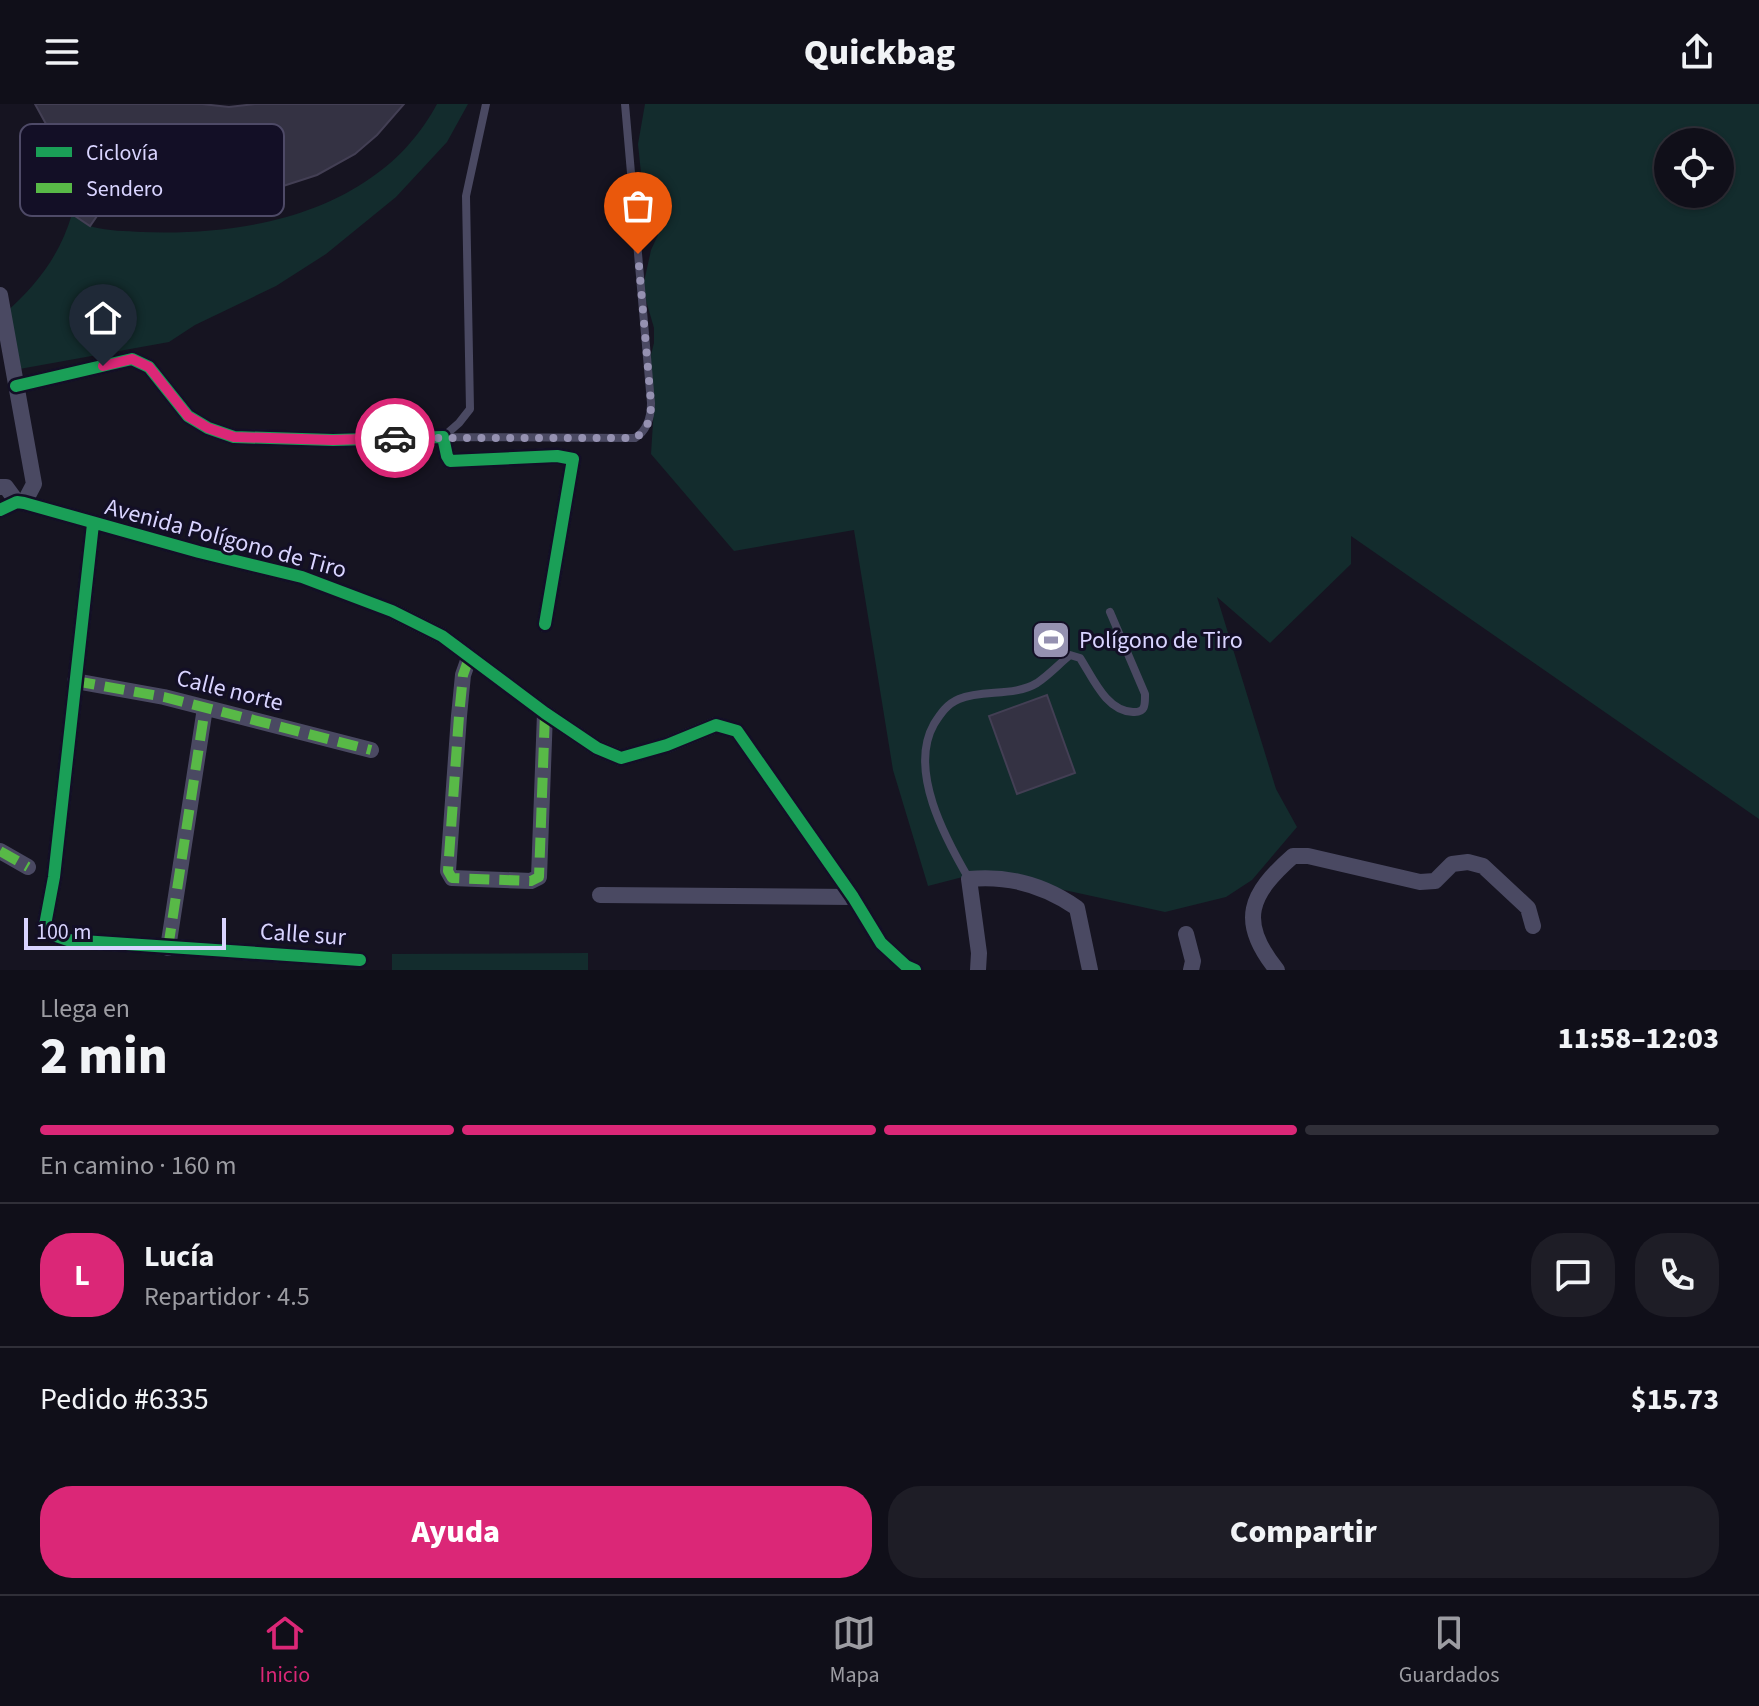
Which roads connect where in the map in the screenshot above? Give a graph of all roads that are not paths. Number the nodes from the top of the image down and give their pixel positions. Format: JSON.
{"nodes":[{"id":1,"x":486,"y":104,"type":"edge"},
{"id":2,"x":625,"y":104,"type":"edge"},
{"id":3,"x":0,"y":295,"type":"edge"},
{"id":4,"x":2,"y":319,"type":"edge"},
{"id":5,"x":16,"y":386,"type":"junction"},
{"id":6,"x":443,"y":437,"type":"junction"},
{"id":7,"x":0,"y":487,"type":"edge"},
{"id":8,"x":21,"y":503,"type":"junction"},
{"id":9,"x":0,"y":510,"type":"edge"},
{"id":10,"x":93,"y":524,"type":"junction"},
{"id":11,"x":1110,"y":612,"type":"dead end"},
{"id":12,"x":545,"y":624,"type":"dead end"},
{"id":13,"x":469,"y":658,"type":"junction"},
{"id":14,"x":75,"y":681,"type":"junction"},
{"id":15,"x":205,"y":708,"type":"junction"},
{"id":16,"x":545,"y":713,"type":"junction"},
{"id":17,"x":371,"y":750,"type":"dead end"},
{"id":18,"x":0,"y":851,"type":"edge"},
{"id":19,"x":28,"y":867,"type":"dead end"},
{"id":20,"x":969,"y":879,"type":"junction"},
{"id":21,"x":600,"y":895,"type":"dead end"},
{"id":22,"x":853,"y":897,"type":"junction"},
{"id":23,"x":1533,"y":926,"type":"dead end"},
{"id":24,"x":1186,"y":934,"type":"dead end"},
{"id":25,"x":168,"y":948,"type":"junction"},
{"id":26,"x":360,"y":960,"type":"dead end"},
{"id":27,"x":915,"y":970,"type":"edge"},
{"id":28,"x":978,"y":970,"type":"edge"},
{"id":29,"x":1090,"y":970,"type":"edge"},
{"id":30,"x":1191,"y":970,"type":"edge"},
{"id":31,"x":1277,"y":970,"type":"edge"}],
"edges":[{"from":1,"to":6,"type":"lane"},
{"from":2,"to":6,"type":"lane"},
{"from":3,"to":4,"type":"street"},
{"from":4,"to":5,"type":"street"},
{"from":5,"to":6,"type":"street"},
{"from":5,"to":8,"type":"street"},
{"from":6,"to":12,"type":"street"},
{"from":7,"to":8,"type":"street"},
{"from":8,"to":9,"type":"street"},
{"from":8,"to":10,"type":"street","name":"Avenida Polígono de Tiro"},
{"from":10,"to":13,"type":"street","name":"Avenida Polígono de Tiro"},
{"from":10,"to":14,"type":"street"},
{"from":11,"to":20,"type":"lane"},
{"from":13,"to":16,"type":"street","name":"Avenida Polígono de Tiro"},
{"from":13,"to":16,"type":"street"},
{"from":14,"to":15,"type":"street","name":"Calle norte"},
{"from":14,"to":25,"type":"street","name":"Calle sur"},
{"from":15,"to":17,"type":"street","name":"Calle norte"},
{"from":15,"to":25,"type":"street"},
{"from":16,"to":22,"type":"street","name":"Avenida Polígono de Tiro"},
{"from":18,"to":19,"type":"street"},
{"from":20,"to":28,"type":"street"},
{"from":20,"to":29,"type":"street"},
{"from":21,"to":22,"type":"street"},
{"from":22,"to":27,"type":"street","name":"Avenida Polígono de Tiro"},
{"from":23,"to":31,"type":"street"},
{"from":24,"to":30,"type":"street"},
{"from":25,"to":26,"type":"street","name":"Calle sur"}]}
